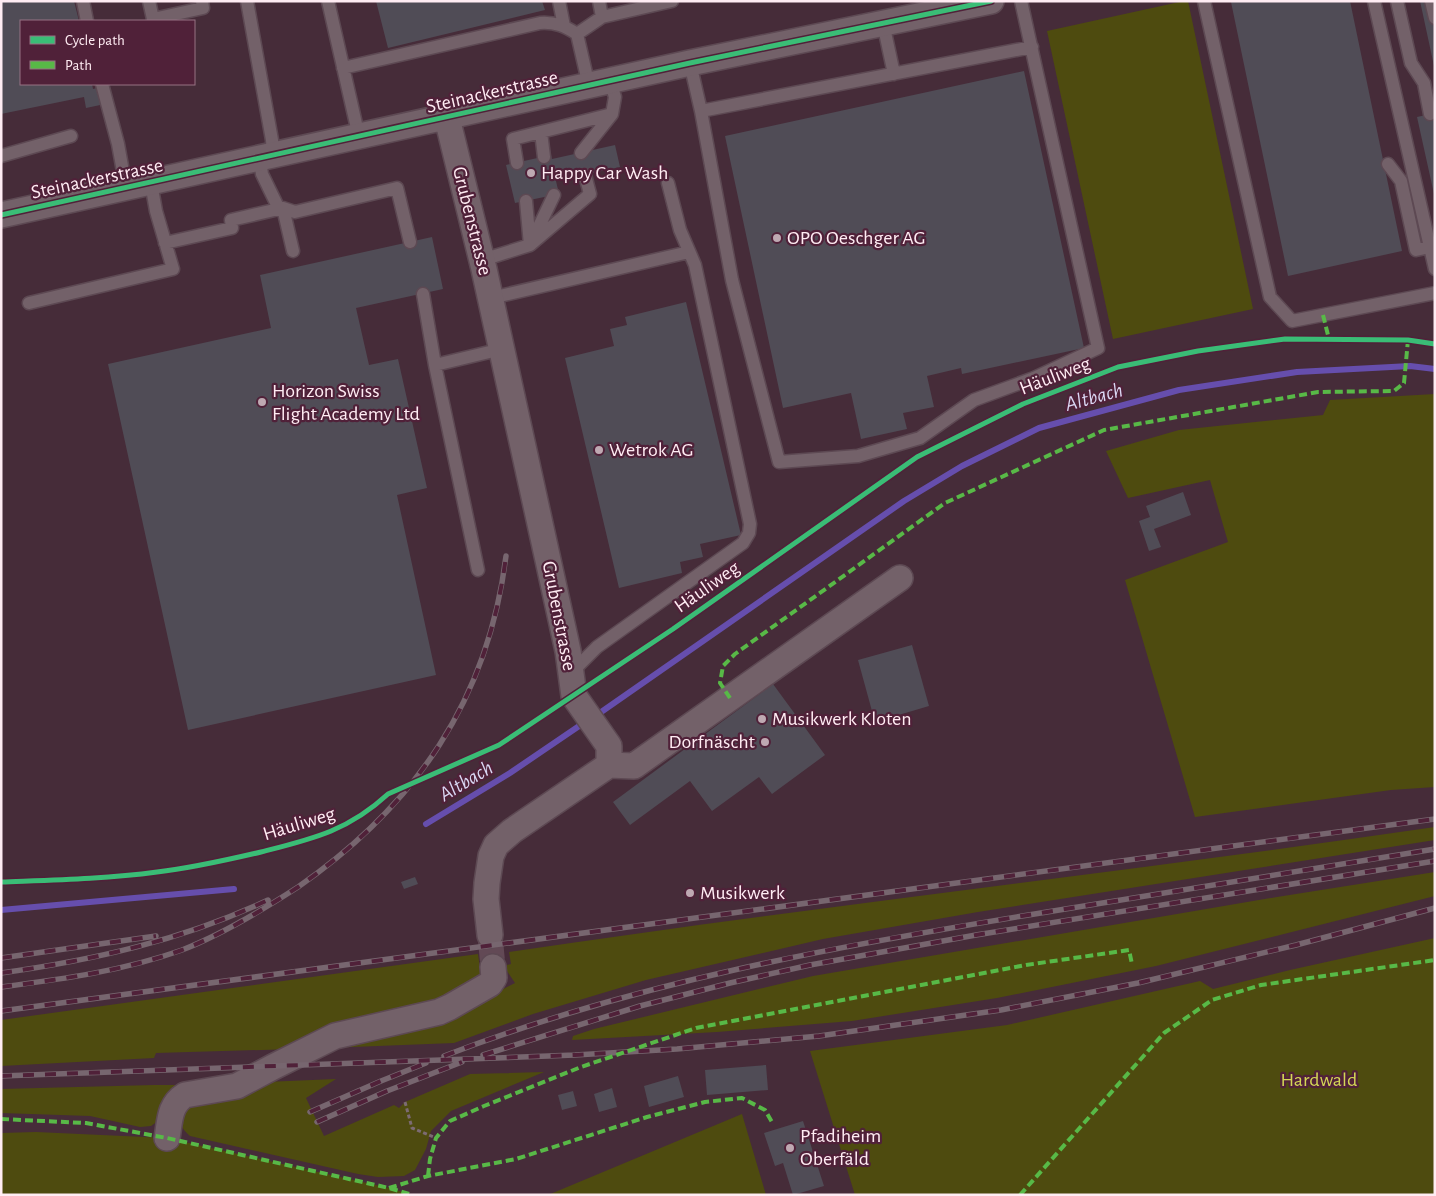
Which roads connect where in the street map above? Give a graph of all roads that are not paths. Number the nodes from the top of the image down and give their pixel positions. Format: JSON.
{"nodes":[{"id":1,"x":83,"y":1,"type":"edge"},
{"id":2,"x":149,"y":1,"type":"edge"},
{"id":3,"x":202,"y":1,"type":"edge"},
{"id":4,"x":247,"y":1,"type":"edge"},
{"id":5,"x":328,"y":1,"type":"edge"},
{"id":6,"x":559,"y":1,"type":"edge"},
{"id":7,"x":599,"y":1,"type":"edge"},
{"id":8,"x":672,"y":1,"type":"edge"},
{"id":9,"x":991,"y":1,"type":"edge"},
{"id":10,"x":1021,"y":1,"type":"edge"},
{"id":11,"x":1204,"y":1,"type":"edge"},
{"id":12,"x":1374,"y":1,"type":"edge"},
{"id":13,"x":1397,"y":1,"type":"edge"},
{"id":14,"x":1431,"y":1,"type":"edge"},
{"id":15,"x":602,"y":17,"type":"junction"},
{"id":16,"x":1435,"y":18,"type":"edge"},
{"id":17,"x":87,"y":20,"type":"edge"},
{"id":18,"x":883,"y":23,"type":"junction"},
{"id":19,"x":564,"y":26,"type":"junction"},
{"id":20,"x":577,"y":34,"type":"junction"},
{"id":21,"x":1032,"y":46,"type":"junction"},
{"id":22,"x":690,"y":63,"type":"junction"},
{"id":23,"x":343,"y":68,"type":"junction"},
{"id":24,"x":894,"y":74,"type":"junction"},
{"id":25,"x":599,"y":84,"type":"junction"},
{"id":26,"x":102,"y":85,"type":"edge"},
{"id":27,"x":700,"y":111,"type":"junction"},
{"id":28,"x":612,"y":114,"type":"junction"},
{"id":29,"x":1430,"y":114,"type":"dead end"},
{"id":30,"x":447,"y":118,"type":"junction"},
{"id":31,"x":541,"y":132,"type":"junction"},
{"id":32,"x":71,"y":136,"type":"dead end"},
{"id":33,"x":359,"y":137,"type":"junction"},
{"id":34,"x":581,"y":152,"type":"dead end"},
{"id":35,"x":1,"y":156,"type":"edge"},
{"id":36,"x":266,"y":157,"type":"junction"},
{"id":37,"x":544,"y":157,"type":"dead end"},
{"id":38,"x":517,"y":163,"type":"dead end"},
{"id":39,"x":1388,"y":164,"type":"dead end"},
{"id":40,"x":585,"y":175,"type":"dead end"},
{"id":41,"x":151,"y":183,"type":"junction"},
{"id":42,"x":668,"y":183,"type":"dead end"},
{"id":43,"x":126,"y":188,"type":"junction"},
{"id":44,"x":554,"y":195,"type":"dead end"},
{"id":45,"x":526,"y":201,"type":"dead end"},
{"id":46,"x":281,"y":208,"type":"junction"},
{"id":47,"x":1,"y":214,"type":"edge"},
{"id":48,"x":410,"y":242,"type":"dead end"},
{"id":49,"x":165,"y":243,"type":"junction"},
{"id":50,"x":530,"y":245,"type":"junction"},
{"id":51,"x":1430,"y":248,"type":"junction"},
{"id":52,"x":293,"y":251,"type":"dead end"},
{"id":53,"x":690,"y":252,"type":"junction"},
{"id":54,"x":481,"y":258,"type":"junction"},
{"id":55,"x":1435,"y":270,"type":"edge"},
{"id":56,"x":1435,"y":293,"type":"edge"},
{"id":57,"x":423,"y":294,"type":"dead end"},
{"id":58,"x":491,"y":298,"type":"junction"},
{"id":59,"x":29,"y":303,"type":"dead end"},
{"id":60,"x":502,"y":349,"type":"junction"},
{"id":61,"x":435,"y":365,"type":"junction"},
{"id":62,"x":478,"y":570,"type":"dead end"},
{"id":63,"x":900,"y":578,"type":"dead end"},
{"id":64,"x":571,"y":674,"type":"junction"},
{"id":65,"x":609,"y":765,"type":"junction"},
{"id":66,"x":490,"y":935,"type":"tunnel mouth"},
{"id":67,"x":493,"y":967,"type":"tunnel mouth"},
{"id":68,"x":167,"y":1138,"type":"dead end"}],
"edges":[{"from":1,"to":17,"type":"lane"},
{"from":2,"to":3,"type":"lane"},
{"from":4,"to":36,"type":"lane"},
{"from":5,"to":23,"type":"lane"},
{"from":6,"to":19,"type":"lane"},
{"from":7,"to":15,"type":"lane"},
{"from":8,"to":15,"type":"lane"},
{"from":9,"to":18,"type":"street","name":"Steinackerstrasse"},
{"from":10,"to":21,"type":"lane"},
{"from":11,"to":56,"type":"lane"},
{"from":12,"to":51,"type":"lane"},
{"from":13,"to":29,"type":"lane"},
{"from":14,"to":16,"type":"lane"},
{"from":15,"to":20,"type":"lane"},
{"from":18,"to":22,"type":"street","name":"Steinackerstrasse"},
{"from":18,"to":24,"type":"lane"},
{"from":19,"to":20,"type":"lane"},
{"from":19,"to":23,"type":"lane"},
{"from":20,"to":25,"type":"lane"},
{"from":21,"to":24,"type":"lane"},
{"from":21,"to":27,"type":"lane"},
{"from":22,"to":25,"type":"street","name":"Steinackerstrasse"},
{"from":22,"to":27,"type":"lane"},
{"from":23,"to":33,"type":"lane"},
{"from":24,"to":27,"type":"lane"},
{"from":25,"to":28,"type":"lane"},
{"from":25,"to":30,"type":"street","name":"Steinackerstrasse"},
{"from":26,"to":43,"type":"lane"},
{"from":28,"to":31,"type":"lane"},
{"from":28,"to":34,"type":"lane"},
{"from":30,"to":33,"type":"street","name":"Steinackerstrasse"},
{"from":30,"to":54,"type":"street","name":"Grubenstrasse"},
{"from":31,"to":37,"type":"lane"},
{"from":31,"to":38,"type":"lane"},
{"from":32,"to":35,"type":"lane"},
{"from":33,"to":36,"type":"street","name":"Steinackerstrasse"},
{"from":36,"to":41,"type":"street","name":"Steinackerstrasse"},
{"from":36,"to":46,"type":"lane"},
{"from":39,"to":51,"type":"lane"},
{"from":40,"to":50,"type":"lane"},
{"from":41,"to":43,"type":"street","name":"Steinackerstrasse"},
{"from":41,"to":49,"type":"lane"},
{"from":42,"to":53,"type":"lane"},
{"from":43,"to":47,"type":"street","name":"Steinackerstrasse"},
{"from":44,"to":50,"type":"lane"},
{"from":45,"to":50,"type":"lane"},
{"from":46,"to":48,"type":"lane"},
{"from":46,"to":49,"type":"lane"},
{"from":46,"to":52,"type":"lane"},
{"from":49,"to":59,"type":"lane"},
{"from":50,"to":54,"type":"lane"},
{"from":51,"to":55,"type":"lane"},
{"from":53,"to":58,"type":"lane"},
{"from":53,"to":64,"type":"lane"},
{"from":54,"to":58,"type":"street","name":"Grubenstrasse"},
{"from":57,"to":61,"type":"lane"},
{"from":58,"to":60,"type":"street","name":"Grubenstrasse"},
{"from":60,"to":61,"type":"lane"},
{"from":60,"to":64,"type":"street","name":"Grubenstrasse"},
{"from":61,"to":62,"type":"lane"},
{"from":63,"to":65,"type":"street"},
{"from":64,"to":65,"type":"street","name":"Grubenstrasse"},
{"from":65,"to":66,"type":"street"},
{"from":67,"to":68,"type":"street"}]}
